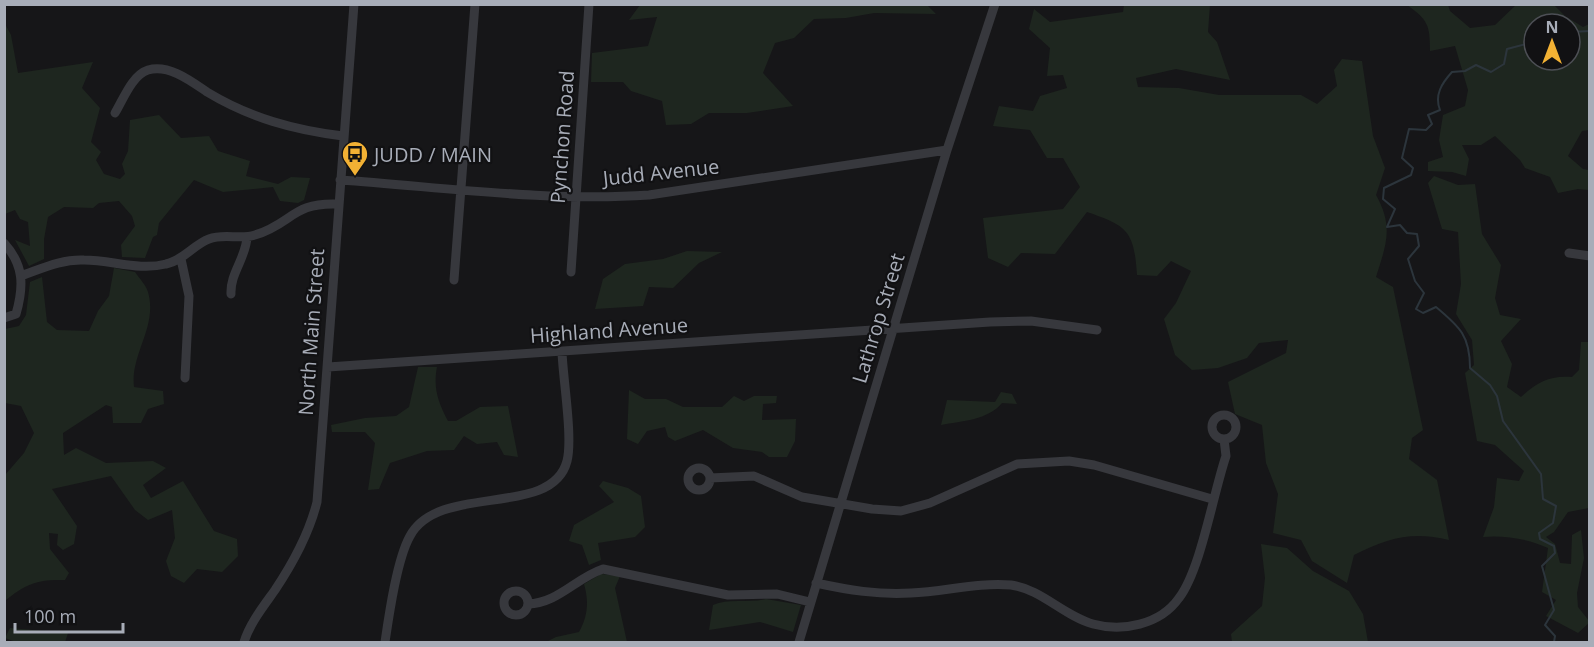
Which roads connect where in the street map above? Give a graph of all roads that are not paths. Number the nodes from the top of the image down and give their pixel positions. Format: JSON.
{"nodes":[{"id":1,"x":354,"y":4,"type":"edge"},
{"id":2,"x":474,"y":4,"type":"edge"},
{"id":3,"x":589,"y":4,"type":"edge"},
{"id":4,"x":995,"y":4,"type":"edge"},
{"id":5,"x":115,"y":113,"type":"dead end"},
{"id":6,"x":343,"y":136,"type":"junction"},
{"id":7,"x":947,"y":150,"type":"junction"},
{"id":8,"x":340,"y":180,"type":"junction"},
{"id":9,"x":462,"y":189,"type":"junction"},
{"id":10,"x":576,"y":196,"type":"junction"},
{"id":11,"x":338,"y":204,"type":"junction"},
{"id":12,"x":247,"y":237,"type":"junction"},
{"id":13,"x":4,"y":243,"type":"edge"},
{"id":14,"x":1569,"y":252,"type":"dead end"},
{"id":15,"x":1590,"y":256,"type":"edge"},
{"id":16,"x":181,"y":259,"type":"junction"},
{"id":17,"x":571,"y":272,"type":"dead end"},
{"id":18,"x":22,"y":275,"type":"junction"},
{"id":19,"x":454,"y":280,"type":"dead end"},
{"id":20,"x":231,"y":294,"type":"dead end"},
{"id":21,"x":4,"y":318,"type":"edge"},
{"id":22,"x":893,"y":328,"type":"junction"},
{"id":23,"x":1097,"y":330,"type":"dead end"},
{"id":24,"x":562,"y":352,"type":"junction"},
{"id":25,"x":328,"y":367,"type":"junction"},
{"id":26,"x":185,"y":378,"type":"dead end"},
{"id":27,"x":1224,"y":439,"type":"dead end"},
{"id":28,"x":710,"y":478,"type":"dead end"},
{"id":29,"x":1212,"y":499,"type":"junction"},
{"id":30,"x":841,"y":501,"type":"junction"},
{"id":31,"x":816,"y":583,"type":"junction"},
{"id":32,"x":810,"y":602,"type":"junction"},
{"id":33,"x":528,"y":604,"type":"dead end"},
{"id":34,"x":244,"y":642,"type":"edge"},
{"id":35,"x":385,"y":642,"type":"edge"},
{"id":36,"x":798,"y":642,"type":"edge"}],
"edges":[{"from":1,"to":6,"type":"street","name":"North Main Street"},
{"from":2,"to":9,"type":"street"},
{"from":3,"to":10,"type":"street","name":"Pynchon Road"},
{"from":4,"to":7,"type":"street","name":"Lathrop Street"},
{"from":5,"to":6,"type":"street"},
{"from":6,"to":8,"type":"street","name":"North Main Street"},
{"from":7,"to":10,"type":"street","name":"Judd Avenue"},
{"from":7,"to":22,"type":"street","name":"Lathrop Street"},
{"from":8,"to":9,"type":"street","name":"Judd Avenue"},
{"from":8,"to":11,"type":"street","name":"North Main Street"},
{"from":9,"to":10,"type":"street","name":"Judd Avenue"},
{"from":9,"to":19,"type":"street"},
{"from":10,"to":17,"type":"street","name":"Pynchon Road"},
{"from":11,"to":12,"type":"street"},
{"from":11,"to":25,"type":"street","name":"North Main Street"},
{"from":12,"to":16,"type":"street"},
{"from":12,"to":20,"type":"street"},
{"from":13,"to":18,"type":"street"},
{"from":14,"to":15,"type":"street"},
{"from":16,"to":18,"type":"street"},
{"from":16,"to":26,"type":"street"},
{"from":18,"to":21,"type":"street"},
{"from":22,"to":23,"type":"street","name":"Highland Avenue"},
{"from":22,"to":24,"type":"street","name":"Highland Avenue"},
{"from":22,"to":30,"type":"street","name":"Lathrop Street"},
{"from":24,"to":25,"type":"street","name":"Highland Avenue"},
{"from":24,"to":35,"type":"street"},
{"from":25,"to":34,"type":"street","name":"North Main Street"},
{"from":27,"to":29,"type":"street"},
{"from":28,"to":30,"type":"street"},
{"from":29,"to":30,"type":"street"},
{"from":29,"to":31,"type":"street"},
{"from":30,"to":31,"type":"street","name":"Lathrop Street"},
{"from":31,"to":32,"type":"street","name":"Lathrop Street"},
{"from":32,"to":33,"type":"street"},
{"from":32,"to":36,"type":"street","name":"Lathrop Street"}]}
